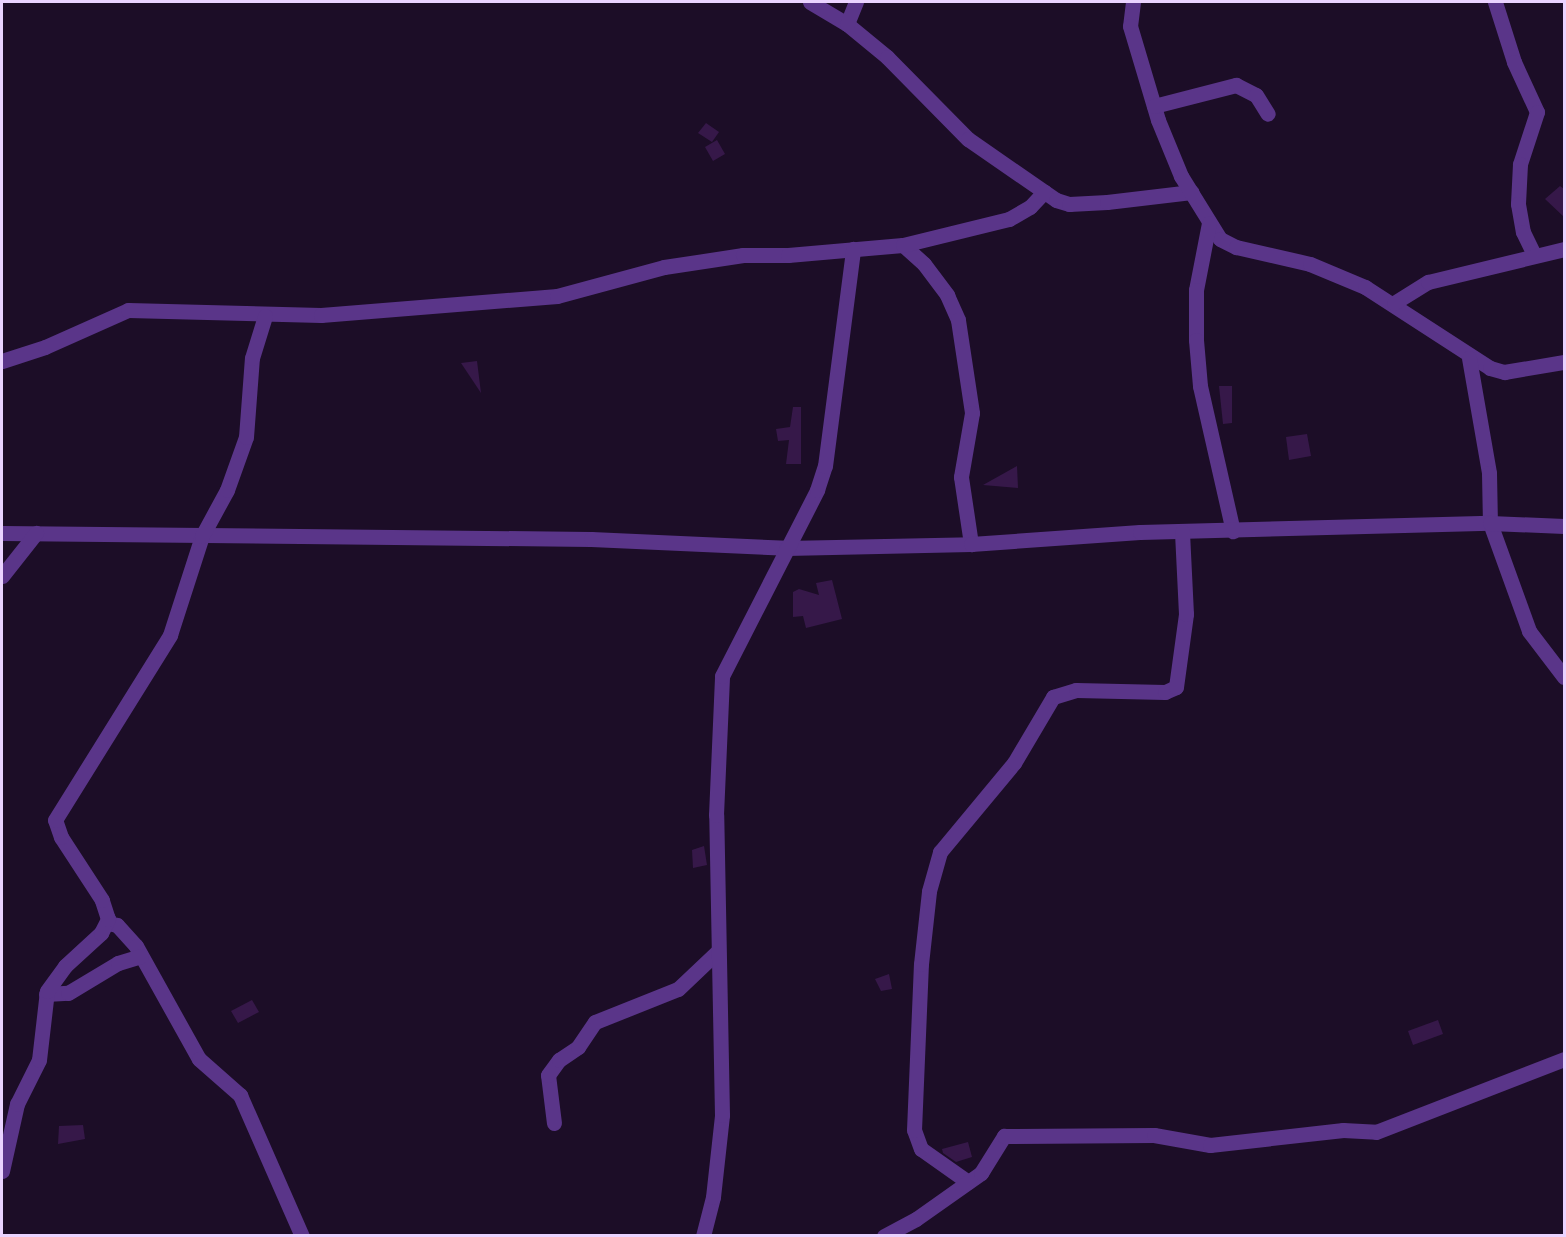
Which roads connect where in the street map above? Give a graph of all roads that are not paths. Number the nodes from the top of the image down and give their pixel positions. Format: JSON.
{"nodes":[{"id":1,"x":810,"y":2,"type":"edge"},
{"id":2,"x":856,"y":2,"type":"edge"},
{"id":3,"x":1133,"y":2,"type":"edge"},
{"id":4,"x":1495,"y":2,"type":"edge"},
{"id":5,"x":847,"y":24,"type":"junction"},
{"id":6,"x":1154,"y":106,"type":"junction"},
{"id":7,"x":1268,"y":114,"type":"dead end"},
{"id":8,"x":1044,"y":192,"type":"junction"},
{"id":9,"x":1191,"y":192,"type":"junction"},
{"id":10,"x":1209,"y":223,"type":"junction"},
{"id":11,"x":903,"y":244,"type":"junction"},
{"id":12,"x":853,"y":249,"type":"junction"},
{"id":13,"x":1564,"y":249,"type":"edge"},
{"id":14,"x":1534,"y":255,"type":"junction"},
{"id":15,"x":1394,"y":303,"type":"junction"},
{"id":16,"x":265,"y":316,"type":"junction"},
{"id":17,"x":1469,"y":358,"type":"junction"},
{"id":18,"x":2,"y":361,"type":"edge"},
{"id":19,"x":1564,"y":362,"type":"edge"},
{"id":20,"x":1490,"y":523,"type":"junction"},
{"id":21,"x":1564,"y":526,"type":"edge"},
{"id":22,"x":1233,"y":531,"type":"junction"},
{"id":23,"x":1182,"y":532,"type":"junction"},
{"id":24,"x":2,"y":533,"type":"edge"},
{"id":25,"x":36,"y":533,"type":"junction"},
{"id":26,"x":202,"y":536,"type":"junction"},
{"id":27,"x":971,"y":544,"type":"junction"},
{"id":28,"x":786,"y":548,"type":"junction"},
{"id":29,"x":2,"y":576,"type":"edge"},
{"id":30,"x":1564,"y":677,"type":"edge"},
{"id":31,"x":107,"y":922,"type":"junction"},
{"id":32,"x":718,"y":951,"type":"junction"},
{"id":33,"x":141,"y":956,"type":"junction"},
{"id":34,"x":46,"y":994,"type":"junction"},
{"id":35,"x":1564,"y":1059,"type":"edge"},
{"id":36,"x":554,"y":1123,"type":"dead end"},
{"id":37,"x":2,"y":1172,"type":"edge"},
{"id":38,"x":968,"y":1182,"type":"junction"},
{"id":39,"x":302,"y":1236,"type":"edge"},
{"id":40,"x":703,"y":1236,"type":"edge"},
{"id":41,"x":884,"y":1236,"type":"edge"}],
"edges":[{"from":1,"to":5,"type":"street"},
{"from":2,"to":5,"type":"street"},
{"from":3,"to":6,"type":"street"},
{"from":4,"to":14,"type":"street"},
{"from":5,"to":8,"type":"street"},
{"from":6,"to":7,"type":"street"},
{"from":6,"to":9,"type":"street"},
{"from":8,"to":9,"type":"street"},
{"from":8,"to":11,"type":"street"},
{"from":9,"to":10,"type":"street"},
{"from":10,"to":15,"type":"street"},
{"from":10,"to":22,"type":"street"},
{"from":11,"to":12,"type":"street"},
{"from":11,"to":27,"type":"street"},
{"from":12,"to":16,"type":"street"},
{"from":12,"to":28,"type":"street"},
{"from":13,"to":14,"type":"street"},
{"from":14,"to":15,"type":"street"},
{"from":15,"to":17,"type":"street"},
{"from":16,"to":18,"type":"street"},
{"from":16,"to":26,"type":"street"},
{"from":17,"to":19,"type":"street"},
{"from":17,"to":20,"type":"street"},
{"from":20,"to":21,"type":"street"},
{"from":20,"to":22,"type":"street"},
{"from":20,"to":30,"type":"street"},
{"from":22,"to":23,"type":"street"},
{"from":23,"to":27,"type":"street"},
{"from":23,"to":38,"type":"street"},
{"from":24,"to":25,"type":"street"},
{"from":25,"to":26,"type":"street"},
{"from":25,"to":29,"type":"street"},
{"from":26,"to":28,"type":"street"},
{"from":26,"to":31,"type":"street"},
{"from":27,"to":28,"type":"street"},
{"from":28,"to":32,"type":"street"},
{"from":31,"to":33,"type":"street"},
{"from":31,"to":34,"type":"street"},
{"from":32,"to":36,"type":"street"},
{"from":32,"to":40,"type":"street"},
{"from":33,"to":34,"type":"street"},
{"from":33,"to":39,"type":"street"},
{"from":34,"to":37,"type":"street"},
{"from":35,"to":38,"type":"street"},
{"from":38,"to":41,"type":"street"}]}
